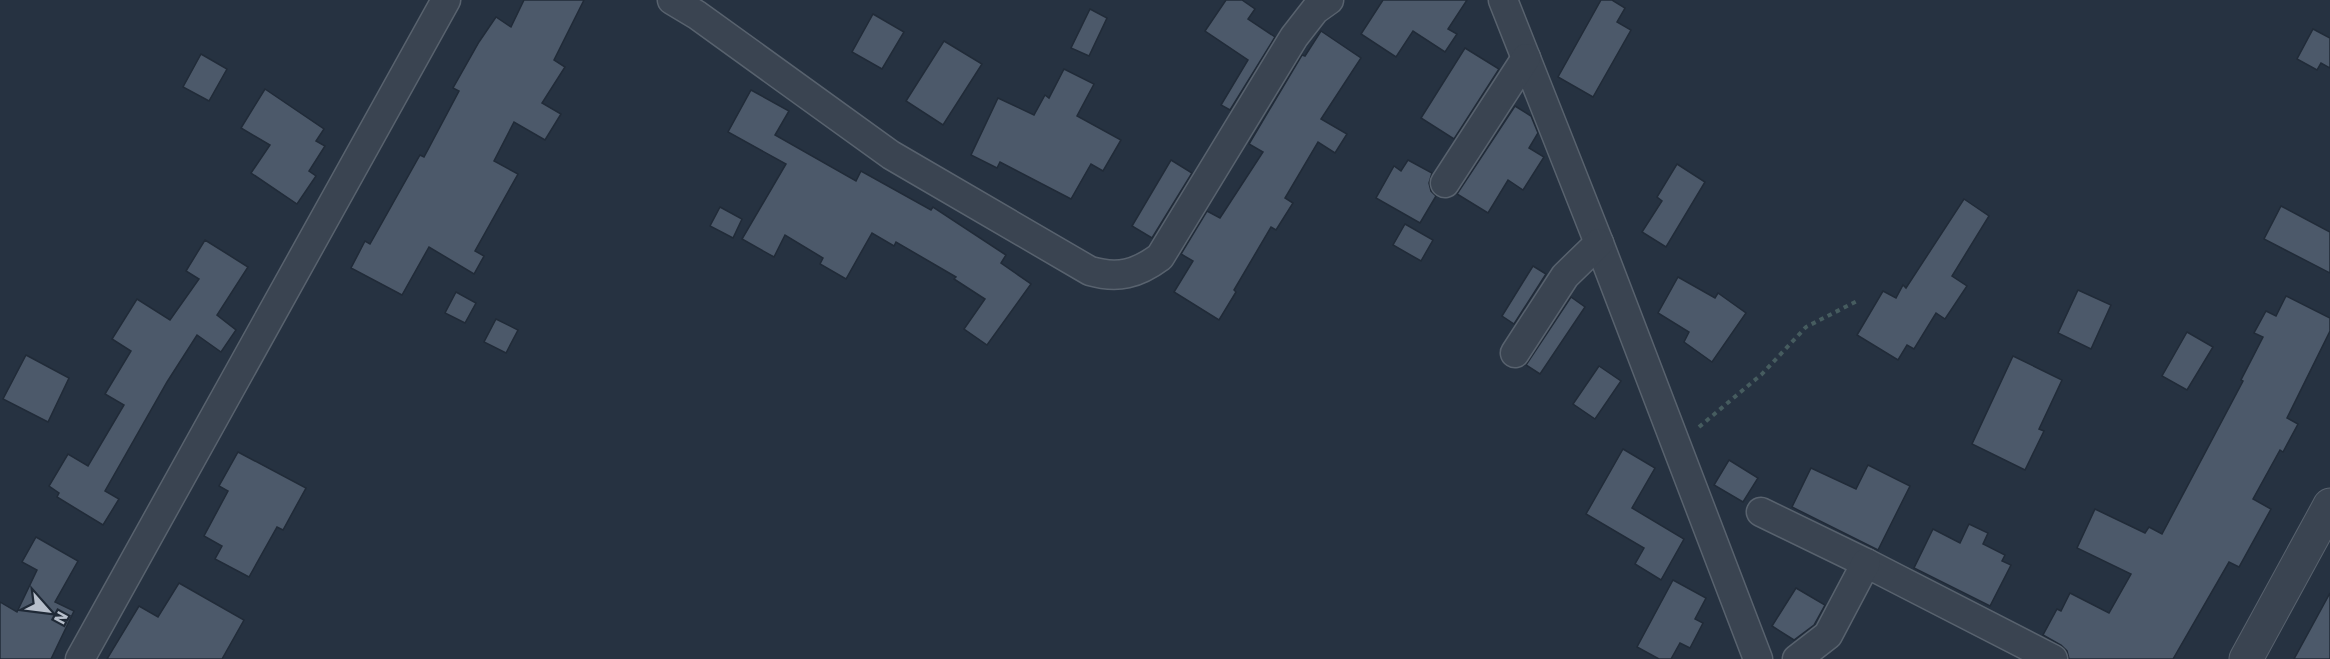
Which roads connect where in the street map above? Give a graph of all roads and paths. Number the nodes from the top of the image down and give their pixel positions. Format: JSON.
{"nodes":[{"id":1,"x":446,"y":0,"type":"edge"},
{"id":2,"x":672,"y":0,"type":"edge"},
{"id":3,"x":1329,"y":0,"type":"edge"},
{"id":4,"x":1503,"y":0,"type":"edge"},
{"id":5,"x":1526,"y":58,"type":"junction"},
{"id":6,"x":1445,"y":183,"type":"dead end"},
{"id":7,"x":1599,"y":243,"type":"junction"},
{"id":8,"x":1859,"y":300,"type":"dead end"},
{"id":9,"x":1515,"y":353,"type":"dead end"},
{"id":10,"x":1681,"y":457,"type":"junction"},
{"id":11,"x":2330,"y":505,"type":"edge"},
{"id":12,"x":1761,"y":512,"type":"dead end"},
{"id":13,"x":1866,"y":563,"type":"junction"},
{"id":14,"x":80,"y":659,"type":"edge"},
{"id":15,"x":1758,"y":659,"type":"edge"},
{"id":16,"x":1797,"y":659,"type":"edge"},
{"id":17,"x":2053,"y":659,"type":"edge"},
{"id":18,"x":2246,"y":659,"type":"edge"}],
"edges":[{"from":1,"to":14,"type":"street"},
{"from":2,"to":3,"type":"street"},
{"from":4,"to":5,"type":"street"},
{"from":5,"to":6,"type":"street"},
{"from":5,"to":7,"type":"street"},
{"from":7,"to":9,"type":"street"},
{"from":7,"to":10,"type":"street"},
{"from":8,"to":10,"type":"path"},
{"from":10,"to":15,"type":"street"},
{"from":11,"to":18,"type":"street"},
{"from":12,"to":13,"type":"street"},
{"from":13,"to":16,"type":"street"},
{"from":13,"to":17,"type":"street"}]}
